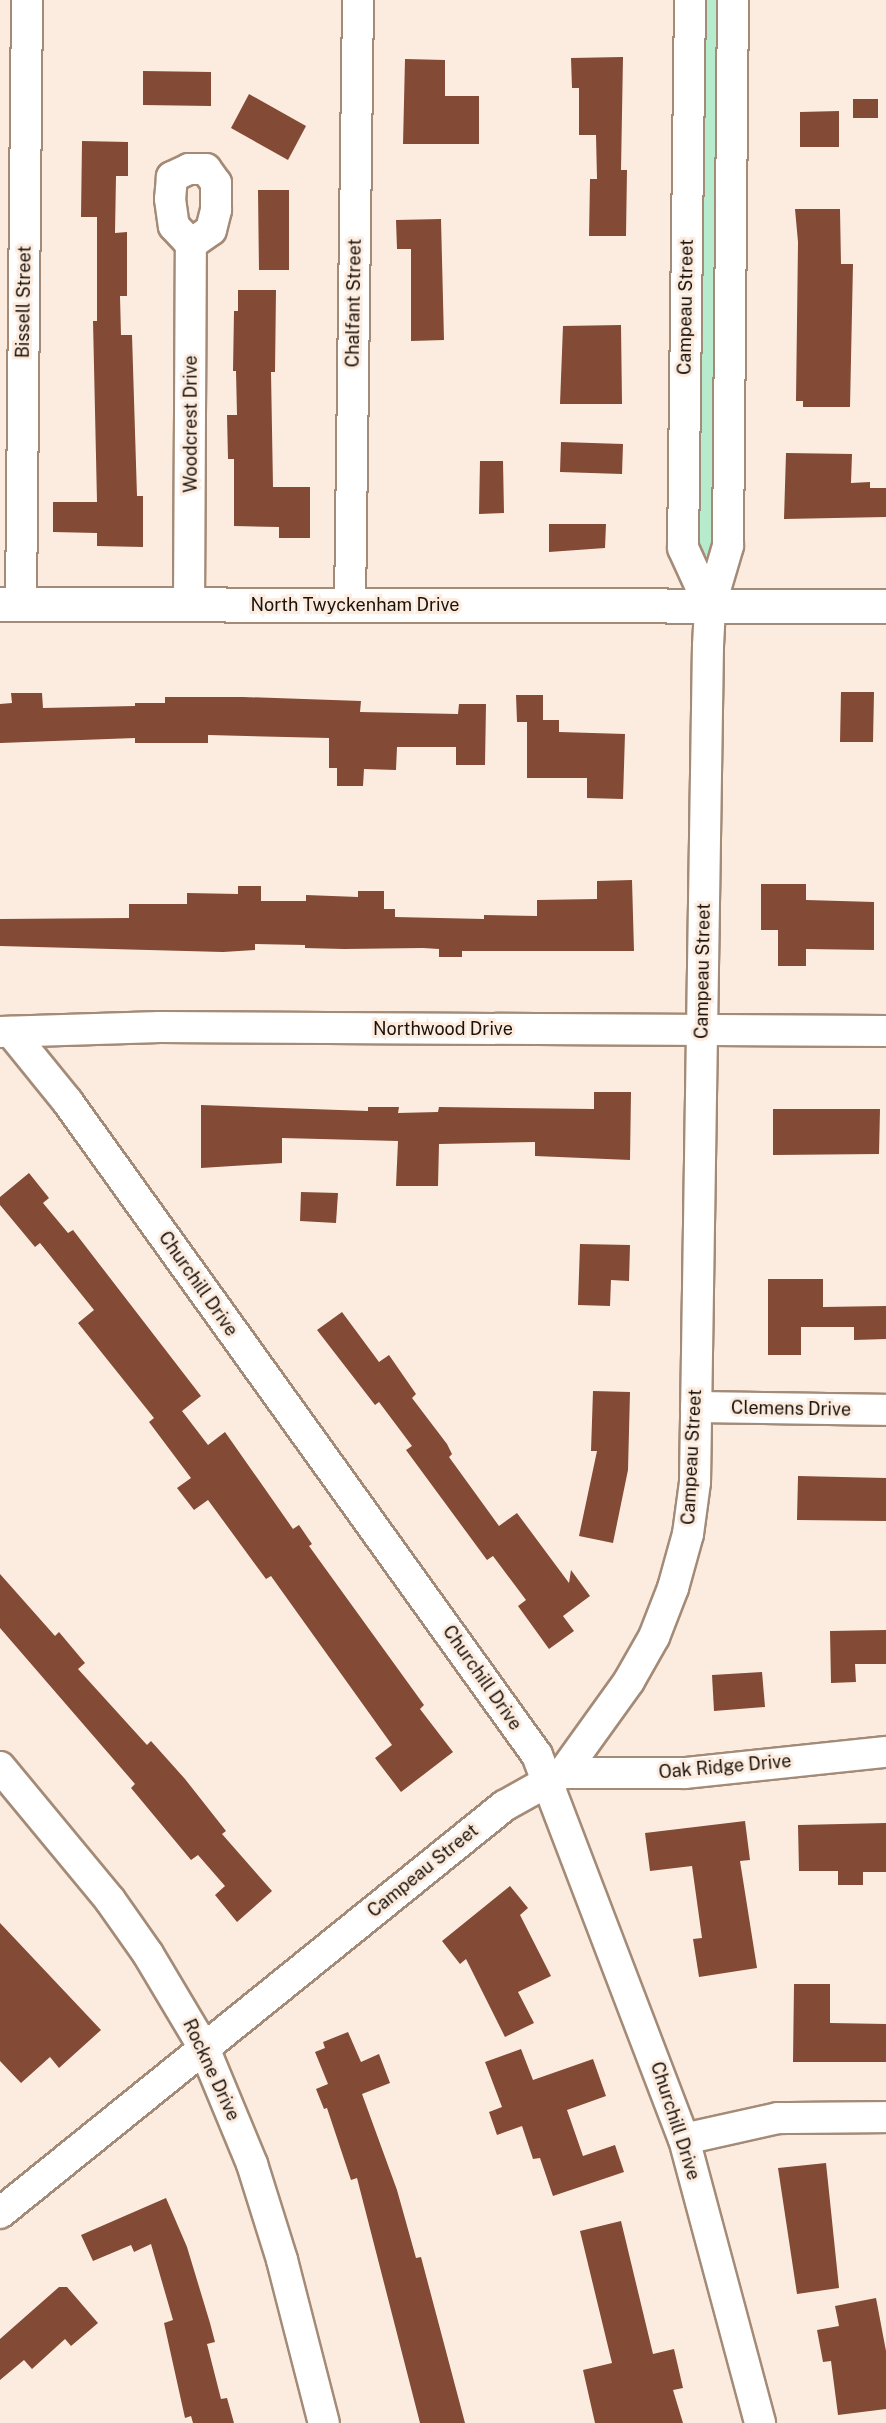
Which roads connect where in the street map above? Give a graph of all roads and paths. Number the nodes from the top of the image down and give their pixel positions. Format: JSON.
{"nodes":[{"id":1,"x":27,"y":0,"type":"edge"},
{"id":2,"x":358,"y":0,"type":"edge"},
{"id":3,"x":690,"y":0,"type":"edge"},
{"id":4,"x":733,"y":0,"type":"edge"},
{"id":5,"x":191,"y":244,"type":"dead end"},
{"id":6,"x":10,"y":604,"type":"edge"},
{"id":7,"x":189,"y":604,"type":"junction"},
{"id":8,"x":350,"y":605,"type":"junction"},
{"id":9,"x":886,"y":606,"type":"edge"},
{"id":10,"x":710,"y":607,"type":"junction"},
{"id":11,"x":703,"y":1029,"type":"junction"},
{"id":12,"x":886,"y":1031,"type":"edge"},
{"id":13,"x":5,"y":1032,"type":"edge"},
{"id":14,"x":696,"y":1407,"type":"junction"},
{"id":15,"x":886,"y":1410,"type":"edge"},
{"id":16,"x":886,"y":1752,"type":"edge"},
{"id":17,"x":0,"y":1767,"type":"edge"},
{"id":18,"x":556,"y":1776,"type":"junction"},
{"id":19,"x":204,"y":2048,"type":"junction"},
{"id":20,"x":886,"y":2117,"type":"edge"},
{"id":21,"x":684,"y":2139,"type":"junction"},
{"id":22,"x":0,"y":2213,"type":"edge"},
{"id":23,"x":324,"y":2423,"type":"edge"},
{"id":24,"x":760,"y":2423,"type":"edge"}],
"edges":[{"from":1,"to":6,"type":"street","name":"Bissell Street"},
{"from":2,"to":8,"type":"street","name":"Chalfant Street"},
{"from":3,"to":10,"type":"street","name":"Campeau Street"},
{"from":4,"to":10,"type":"street","name":"Campeau Street"},
{"from":5,"to":7,"type":"street","name":"Woodcrest Drive"},
{"from":6,"to":7,"type":"street","name":"North Twyckenham Drive"},
{"from":7,"to":8,"type":"street","name":"North Twyckenham Drive"},
{"from":8,"to":10,"type":"street","name":"North Twyckenham Drive"},
{"from":9,"to":10,"type":"street","name":"North Twyckenham Drive"},
{"from":10,"to":11,"type":"street","name":"Campeau Street"},
{"from":11,"to":12,"type":"street","name":"Northwood Drive"},
{"from":11,"to":13,"type":"street","name":"Northwood Drive"},
{"from":11,"to":14,"type":"street","name":"Campeau Street"},
{"from":13,"to":18,"type":"street","name":"Churchill Drive"},
{"from":14,"to":15,"type":"street","name":"Clemens Drive"},
{"from":14,"to":18,"type":"street","name":"Campeau Street"},
{"from":16,"to":18,"type":"street","name":"Oak Ridge Drive"},
{"from":17,"to":19,"type":"street","name":"Rockne Drive"},
{"from":18,"to":19,"type":"street","name":"Campeau Street"},
{"from":18,"to":21,"type":"street","name":"Churchill Drive"},
{"from":19,"to":22,"type":"street","name":"Campeau Street"},
{"from":19,"to":23,"type":"street","name":"Rockne Drive"},
{"from":20,"to":21,"type":"street"},
{"from":21,"to":24,"type":"street","name":"Churchill Drive"}]}
